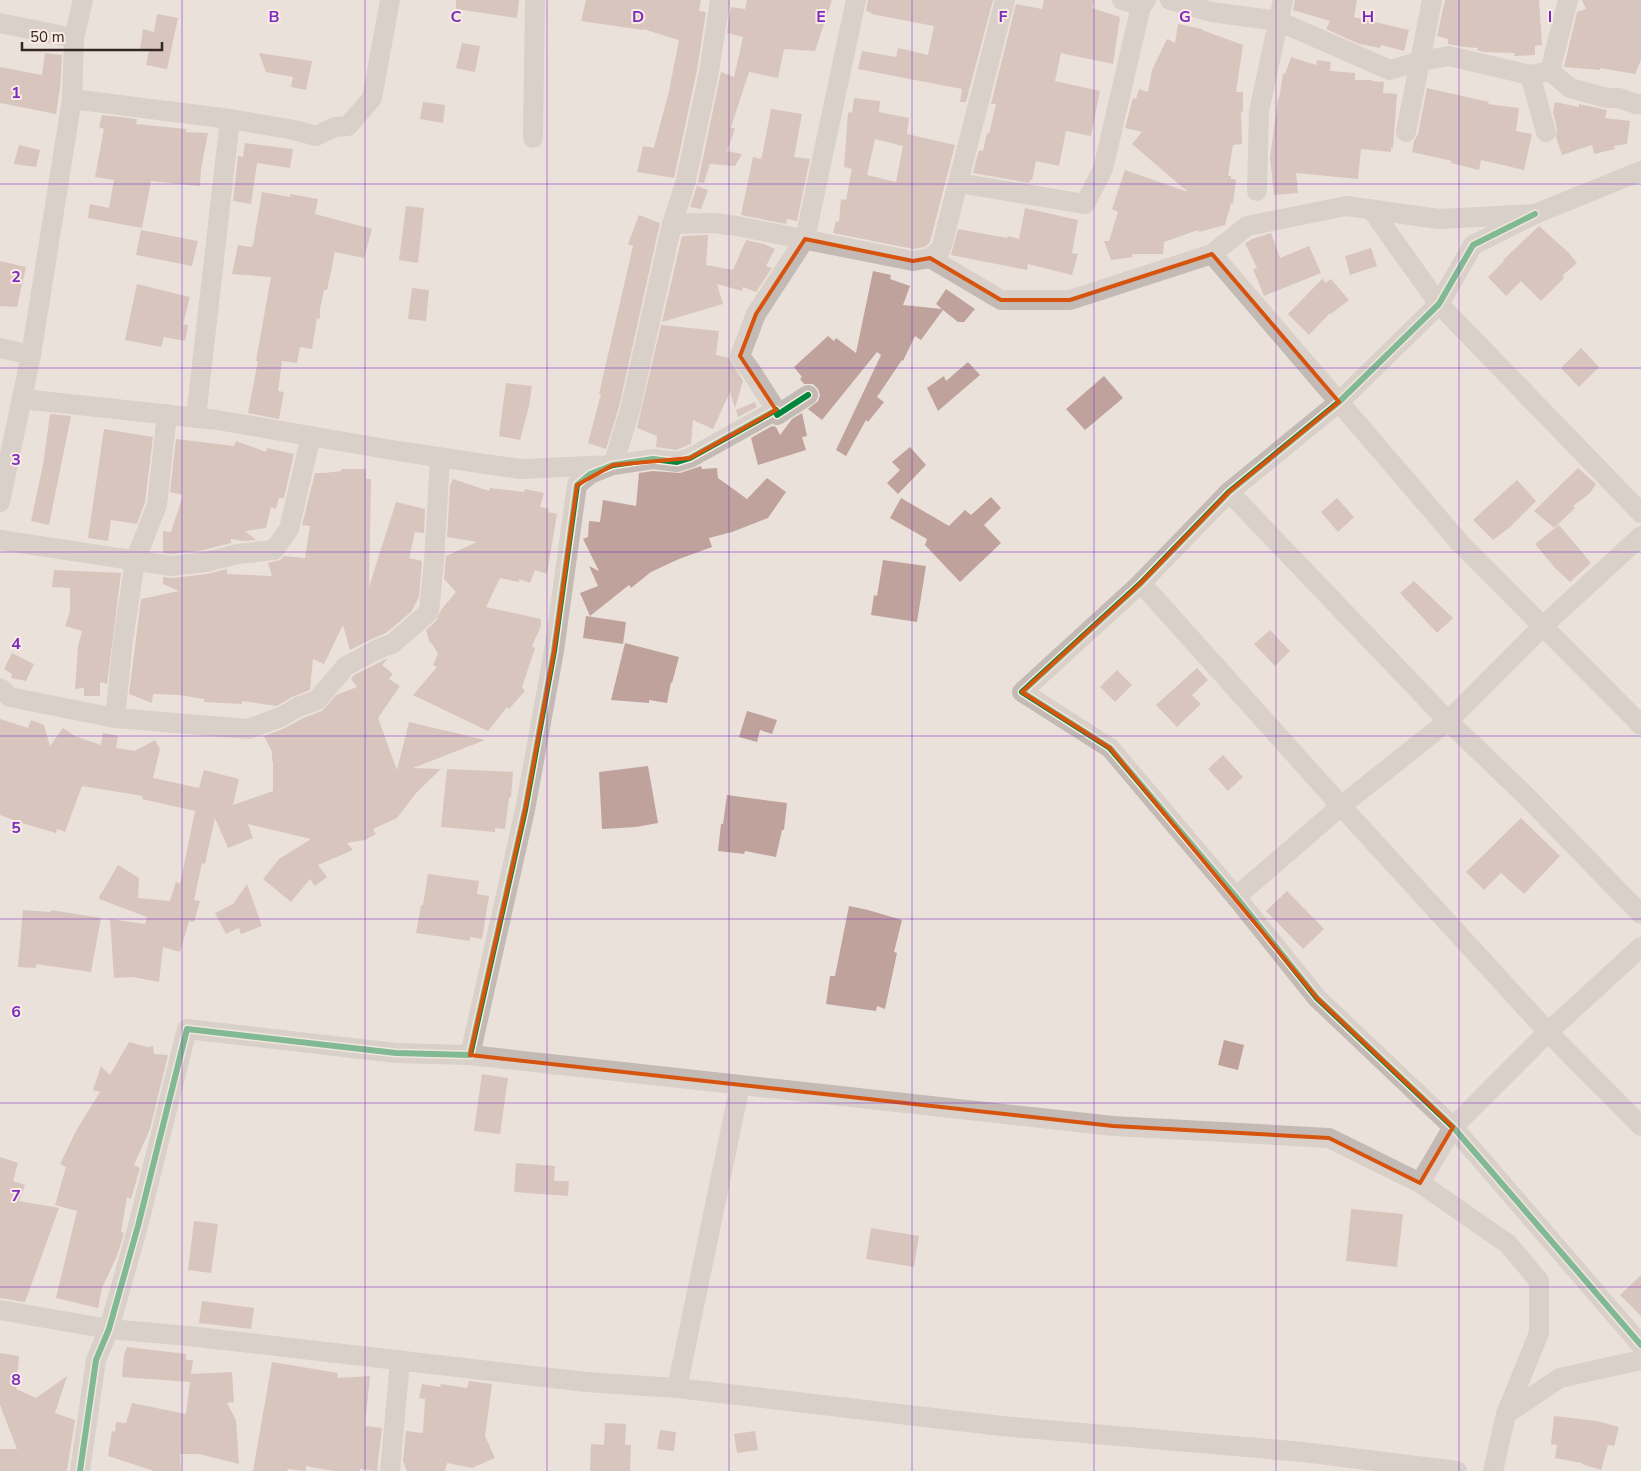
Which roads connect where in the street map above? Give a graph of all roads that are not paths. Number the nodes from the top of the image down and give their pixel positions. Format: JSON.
{"nodes":[{"id":1,"x":83,"y":0,"type":"edge"},
{"id":2,"x":390,"y":0,"type":"edge"},
{"id":3,"x":535,"y":0,"type":"edge"},
{"id":4,"x":720,"y":0,"type":"edge"},
{"id":5,"x":856,"y":0,"type":"edge"},
{"id":6,"x":1005,"y":0,"type":"edge"},
{"id":7,"x":1170,"y":0,"type":"edge"},
{"id":8,"x":1283,"y":0,"type":"edge"},
{"id":9,"x":1432,"y":0,"type":"edge"},
{"id":10,"x":1568,"y":0,"type":"edge"},
{"id":11,"x":1136,"y":2,"type":"edge"},
{"id":12,"x":1278,"y":21,"type":"junction"},
{"id":13,"x":0,"y":23,"type":"edge"},
{"id":14,"x":74,"y":38,"type":"junction"},
{"id":15,"x":1421,"y":61,"type":"junction"},
{"id":16,"x":1550,"y":71,"type":"junction"},
{"id":17,"x":1530,"y":75,"type":"junction"},
{"id":18,"x":72,"y":99,"type":"junction"},
{"id":19,"x":1641,"y":104,"type":"edge"},
{"id":20,"x":230,"y":119,"type":"junction"},
{"id":21,"x":1406,"y":132,"type":"dead end"},
{"id":22,"x":1546,"y":132,"type":"dead end"},
{"id":23,"x":533,"y":138,"type":"dead end"},
{"id":24,"x":1641,"y":171,"type":"edge"},
{"id":25,"x":959,"y":183,"type":"junction"},
{"id":26,"x":1257,"y":191,"type":"dead end"},
{"id":27,"x":1372,"y":209,"type":"junction"},
{"id":28,"x":1536,"y":214,"type":"junction"},
{"id":29,"x":672,"y":224,"type":"junction"},
{"id":30,"x":805,"y":239,"type":"junction"},
{"id":31,"x":1212,"y":254,"type":"junction"},
{"id":32,"x":930,"y":258,"type":"junction"},
{"id":33,"x":1439,"y":304,"type":"junction"},
{"id":34,"x":0,"y":348,"type":"edge"},
{"id":35,"x":31,"y":355,"type":"junction"},
{"id":36,"x":808,"y":396,"type":"dead end"},
{"id":37,"x":22,"y":399,"type":"junction"},
{"id":38,"x":1339,"y":402,"type":"junction"},
{"id":39,"x":776,"y":410,"type":"junction"},
{"id":40,"x":168,"y":414,"type":"junction"},
{"id":41,"x":196,"y":418,"type":"junction"},
{"id":42,"x":311,"y":436,"type":"junction"},
{"id":43,"x":440,"y":458,"type":"junction"},
{"id":44,"x":613,"y":465,"type":"junction"},
{"id":45,"x":1229,"y":492,"type":"junction"},
{"id":46,"x":0,"y":502,"type":"edge"},
{"id":47,"x":1641,"y":513,"type":"edge"},
{"id":48,"x":1641,"y":536,"type":"edge"},
{"id":49,"x":0,"y":540,"type":"edge"},
{"id":50,"x":135,"y":561,"type":"junction"},
{"id":51,"x":1141,"y":583,"type":"junction"},
{"id":52,"x":1544,"y":626,"type":"junction"},
{"id":53,"x":0,"y":688,"type":"edge"},
{"id":54,"x":115,"y":718,"type":"junction"},
{"id":55,"x":1448,"y":721,"type":"junction"},
{"id":56,"x":1641,"y":725,"type":"edge"},
{"id":57,"x":1342,"y":806,"type":"junction"},
{"id":58,"x":1236,"y":897,"type":"junction"},
{"id":59,"x":1641,"y":914,"type":"edge"},
{"id":60,"x":1641,"y":947,"type":"edge"},
{"id":61,"x":1548,"y":1032,"type":"junction"},
{"id":62,"x":470,"y":1055,"type":"junction"},
{"id":63,"x":740,"y":1085,"type":"junction"},
{"id":64,"x":1641,"y":1126,"type":"edge"},
{"id":65,"x":1453,"y":1127,"type":"junction"},
{"id":66,"x":1420,"y":1183,"type":"junction"},
{"id":67,"x":0,"y":1310,"type":"edge"},
{"id":68,"x":109,"y":1330,"type":"junction"},
{"id":69,"x":1641,"y":1345,"type":"edge"},
{"id":70,"x":1641,"y":1360,"type":"edge"},
{"id":71,"x":400,"y":1361,"type":"junction"},
{"id":72,"x":677,"y":1388,"type":"junction"},
{"id":73,"x":1506,"y":1414,"type":"junction"},
{"id":74,"x":80,"y":1471,"type":"edge"},
{"id":75,"x":390,"y":1471,"type":"edge"},
{"id":76,"x":1457,"y":1471,"type":"edge"},
{"id":77,"x":1493,"y":1471,"type":"edge"}],
"edges":[{"from":1,"to":14,"type":"street"},
{"from":2,"to":20,"type":"street"},
{"from":3,"to":23,"type":"street"},
{"from":4,"to":29,"type":"street"},
{"from":5,"to":30,"type":"street"},
{"from":6,"to":25,"type":"street"},
{"from":7,"to":12,"type":"street"},
{"from":8,"to":12,"type":"street"},
{"from":9,"to":15,"type":"street"},
{"from":10,"to":16,"type":"street"},
{"from":11,"to":25,"type":"street"},
{"from":12,"to":15,"type":"street"},
{"from":12,"to":26,"type":"street"},
{"from":13,"to":14,"type":"street"},
{"from":14,"to":18,"type":"street"},
{"from":15,"to":17,"type":"street"},
{"from":15,"to":21,"type":"street"},
{"from":16,"to":17,"type":"street"},
{"from":16,"to":19,"type":"street"},
{"from":17,"to":22,"type":"street"},
{"from":18,"to":20,"type":"street"},
{"from":18,"to":35,"type":"street"},
{"from":20,"to":41,"type":"street"},
{"from":24,"to":28,"type":"street"},
{"from":25,"to":32,"type":"street"},
{"from":27,"to":28,"type":"street"},
{"from":27,"to":31,"type":"street"},
{"from":27,"to":33,"type":"street"},
{"from":28,"to":33,"type":"street"},
{"from":29,"to":30,"type":"street"},
{"from":29,"to":44,"type":"street"},
{"from":30,"to":32,"type":"street"},
{"from":30,"to":39,"type":"street"},
{"from":31,"to":32,"type":"street"},
{"from":31,"to":38,"type":"street"},
{"from":33,"to":38,"type":"street"},
{"from":33,"to":47,"type":"street"},
{"from":34,"to":35,"type":"street"},
{"from":35,"to":37,"type":"street"},
{"from":36,"to":39,"type":"street"},
{"from":37,"to":40,"type":"street"},
{"from":37,"to":46,"type":"street"},
{"from":38,"to":45,"type":"street"},
{"from":38,"to":52,"type":"street"},
{"from":39,"to":44,"type":"street"},
{"from":40,"to":41,"type":"street"},
{"from":40,"to":50,"type":"street"},
{"from":41,"to":42,"type":"street"},
{"from":42,"to":43,"type":"street"},
{"from":42,"to":50,"type":"street"},
{"from":43,"to":44,"type":"street"},
{"from":43,"to":54,"type":"street"},
{"from":44,"to":62,"type":"street"},
{"from":45,"to":51,"type":"street"},
{"from":45,"to":55,"type":"street"},
{"from":48,"to":52,"type":"street"},
{"from":49,"to":50,"type":"street"},
{"from":50,"to":54,"type":"street"},
{"from":51,"to":57,"type":"street"},
{"from":51,"to":58,"type":"street"},
{"from":52,"to":55,"type":"street"},
{"from":52,"to":56,"type":"street"},
{"from":53,"to":54,"type":"street"},
{"from":55,"to":57,"type":"street"},
{"from":55,"to":59,"type":"street"},
{"from":57,"to":58,"type":"street"},
{"from":57,"to":61,"type":"street"},
{"from":58,"to":65,"type":"street"},
{"from":60,"to":61,"type":"street"},
{"from":61,"to":64,"type":"street"},
{"from":61,"to":65,"type":"street"},
{"from":62,"to":63,"type":"street"},
{"from":62,"to":68,"type":"street"},
{"from":63,"to":66,"type":"street"},
{"from":63,"to":72,"type":"street"},
{"from":65,"to":66,"type":"street"},
{"from":65,"to":69,"type":"street"},
{"from":66,"to":73,"type":"street"},
{"from":67,"to":68,"type":"street"},
{"from":68,"to":71,"type":"street"},
{"from":68,"to":74,"type":"street"},
{"from":70,"to":73,"type":"street"},
{"from":71,"to":72,"type":"street"},
{"from":71,"to":75,"type":"street"},
{"from":72,"to":76,"type":"street"},
{"from":73,"to":77,"type":"street"}]}
